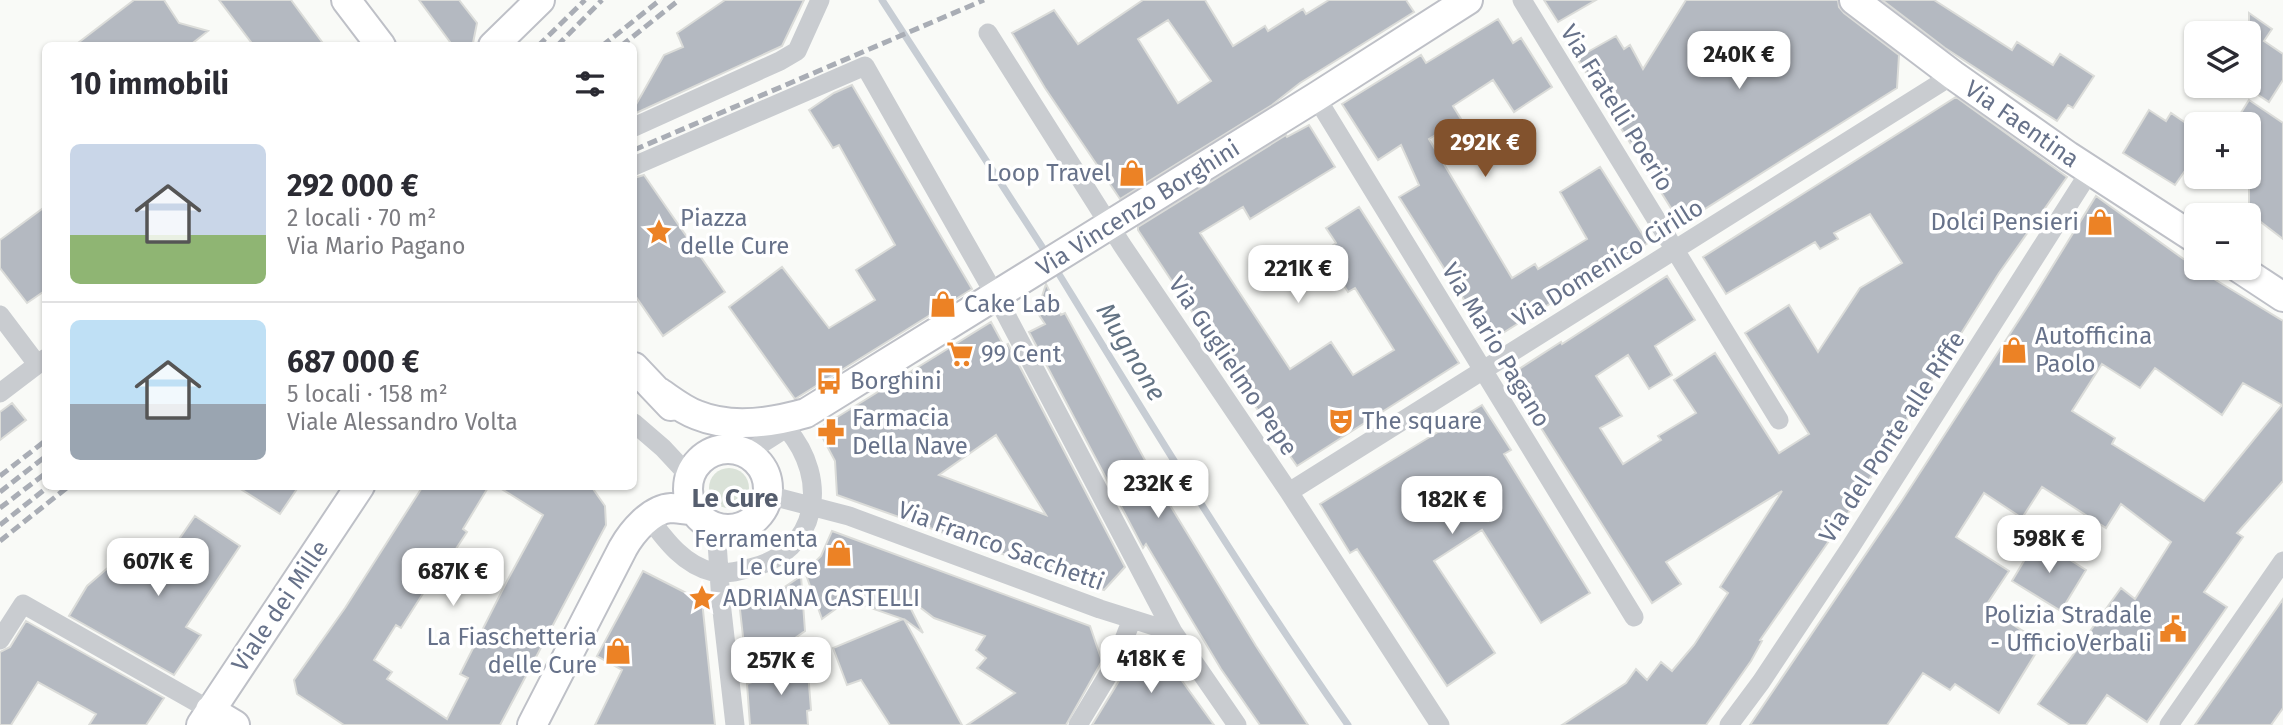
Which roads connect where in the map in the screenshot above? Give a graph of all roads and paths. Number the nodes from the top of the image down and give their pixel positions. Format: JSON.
{"nodes":[{"id":1,"x":346,"y":0,"type":"edge"},
{"id":2,"x":540,"y":0,"type":"edge"},
{"id":3,"x":820,"y":0,"type":"edge"},
{"id":4,"x":1468,"y":0,"type":"edge"},
{"id":5,"x":1522,"y":0,"type":"edge"},
{"id":6,"x":1854,"y":0,"type":"edge"},
{"id":7,"x":988,"y":33,"type":"dead end"},
{"id":8,"x":378,"y":42,"type":"edge"},
{"id":9,"x":497,"y":42,"type":"edge"},
{"id":10,"x":1953,"y":75,"type":"junction"},
{"id":11,"x":1316,"y":97,"type":"junction"},
{"id":12,"x":637,"y":126,"type":"edge"},
{"id":13,"x":637,"y":165,"type":"edge"},
{"id":14,"x":2090,"y":171,"type":"junction"},
{"id":15,"x":1109,"y":224,"type":"junction"},
{"id":16,"x":2184,"y":231,"type":"edge"},
{"id":17,"x":1675,"y":250,"type":"junction"},
{"id":18,"x":2257,"y":280,"type":"edge"},
{"id":19,"x":996,"y":295,"type":"junction"},
{"id":20,"x":2283,"y":297,"type":"edge"},
{"id":21,"x":0,"y":315,"type":"edge"},
{"id":22,"x":41,"y":361,"type":"edge"},
{"id":23,"x":637,"y":370,"type":"edge"},
{"id":24,"x":1482,"y":370,"type":"junction"},
{"id":25,"x":659,"y":392,"type":"junction"},
{"id":26,"x":0,"y":393,"type":"edge"},
{"id":27,"x":1779,"y":420,"type":"dead end"},
{"id":28,"x":796,"y":421,"type":"junction"},
{"id":29,"x":637,"y":426,"type":"edge"},
{"id":30,"x":714,"y":452,"type":"junction"},
{"id":31,"x":747,"y":453,"type":"junction"},
{"id":32,"x":690,"y":477,"type":"junction"},
{"id":33,"x":357,"y":490,"type":"edge"},
{"id":34,"x":1289,"y":492,"type":"junction"},
{"id":35,"x":768,"y":495,"type":"junction"},
{"id":36,"x":813,"y":506,"type":"junction"},
{"id":37,"x":705,"y":519,"type":"junction"},
{"id":38,"x":642,"y":525,"type":"junction"},
{"id":39,"x":2283,"y":561,"type":"edge"},
{"id":40,"x":719,"y":573,"type":"junction"},
{"id":41,"x":1634,"y":617,"type":"dead end"},
{"id":42,"x":1132,"y":619,"type":"junction"},
{"id":43,"x":1173,"y":632,"type":"junction"},
{"id":44,"x":0,"y":640,"type":"edge"},
{"id":45,"x":206,"y":718,"type":"edge"},
{"id":46,"x":235,"y":725,"type":"edge"},
{"id":47,"x":531,"y":725,"type":"edge"},
{"id":48,"x":735,"y":725,"type":"edge"},
{"id":49,"x":1078,"y":725,"type":"edge"},
{"id":50,"x":1237,"y":725,"type":"edge"},
{"id":51,"x":1440,"y":725,"type":"edge"},
{"id":52,"x":1728,"y":725,"type":"edge"},
{"id":53,"x":2169,"y":725,"type":"edge"}],
"edges":[{"from":1,"to":8,"type":"street"},
{"from":2,"to":9,"type":"street"},
{"from":3,"to":12,"type":"street"},
{"from":4,"to":11,"type":"street","name":"Via Vincenzo Borghini"},
{"from":5,"to":17,"type":"street","name":"Via Fratelli Poerio"},
{"from":6,"to":10,"type":"street","name":"Via Faentina"},
{"from":7,"to":15,"type":"street","name":"Via Guglielmo Pepe"},
{"from":10,"to":14,"type":"street","name":"Via Faentina"},
{"from":10,"to":17,"type":"street","name":"Via Domenico Cirillo"},
{"from":11,"to":15,"type":"street","name":"Via Vincenzo Borghini"},
{"from":11,"to":24,"type":"street","name":"Via Mario Pagano"},
{"from":13,"to":19,"type":"street"},
{"from":14,"to":16,"type":"street","name":"Via Faentina"},
{"from":14,"to":52,"type":"street","name":"Via del Ponte alle Riffe"},
{"from":15,"to":19,"type":"street","name":"Via Vincenzo Borghini"},
{"from":15,"to":34,"type":"street","name":"Via Guglielmo Pepe"},
{"from":17,"to":24,"type":"street","name":"Via Domenico Cirillo"},
{"from":17,"to":27,"type":"street","name":"Via Fratelli Poerio"},
{"from":18,"to":20,"type":"street"},
{"from":19,"to":28,"type":"street","name":"Via Vincenzo Borghini"},
{"from":19,"to":43,"type":"street"},
{"from":21,"to":22,"type":"street"},
{"from":22,"to":26,"type":"street"},
{"from":23,"to":25,"type":"street"},
{"from":24,"to":34,"type":"street","name":"Via Domenico Cirillo"},
{"from":24,"to":41,"type":"street","name":"Via Mario Pagano"},
{"from":25,"to":28,"type":"street"},
{"from":25,"to":30,"type":"street"},
{"from":28,"to":31,"type":"street"},
{"from":28,"to":36,"type":"street"},
{"from":29,"to":32,"type":"street"},
{"from":30,"to":31,"type":"street"},
{"from":30,"to":32,"type":"street"},
{"from":31,"to":35,"type":"street"},
{"from":32,"to":37,"type":"street"},
{"from":33,"to":45,"type":"street","name":"Viale dei Mille"},
{"from":34,"to":51,"type":"street","name":"Via Guglielmo Pepe"},
{"from":35,"to":36,"type":"street"},
{"from":35,"to":37,"type":"street"},
{"from":36,"to":40,"type":"street"},
{"from":36,"to":42,"type":"street","name":"Via Franco Sacchetti"},
{"from":37,"to":38,"type":"street"},
{"from":37,"to":40,"type":"street"},
{"from":38,"to":40,"type":"street"},
{"from":38,"to":47,"type":"street"},
{"from":39,"to":53,"type":"street"},
{"from":40,"to":48,"type":"street"},
{"from":42,"to":43,"type":"street","name":"Via Franco Sacchetti"},
{"from":42,"to":49,"type":"street"},
{"from":43,"to":50,"type":"street"},
{"from":44,"to":45,"type":"street"},
{"from":45,"to":46,"type":"street"}]}
